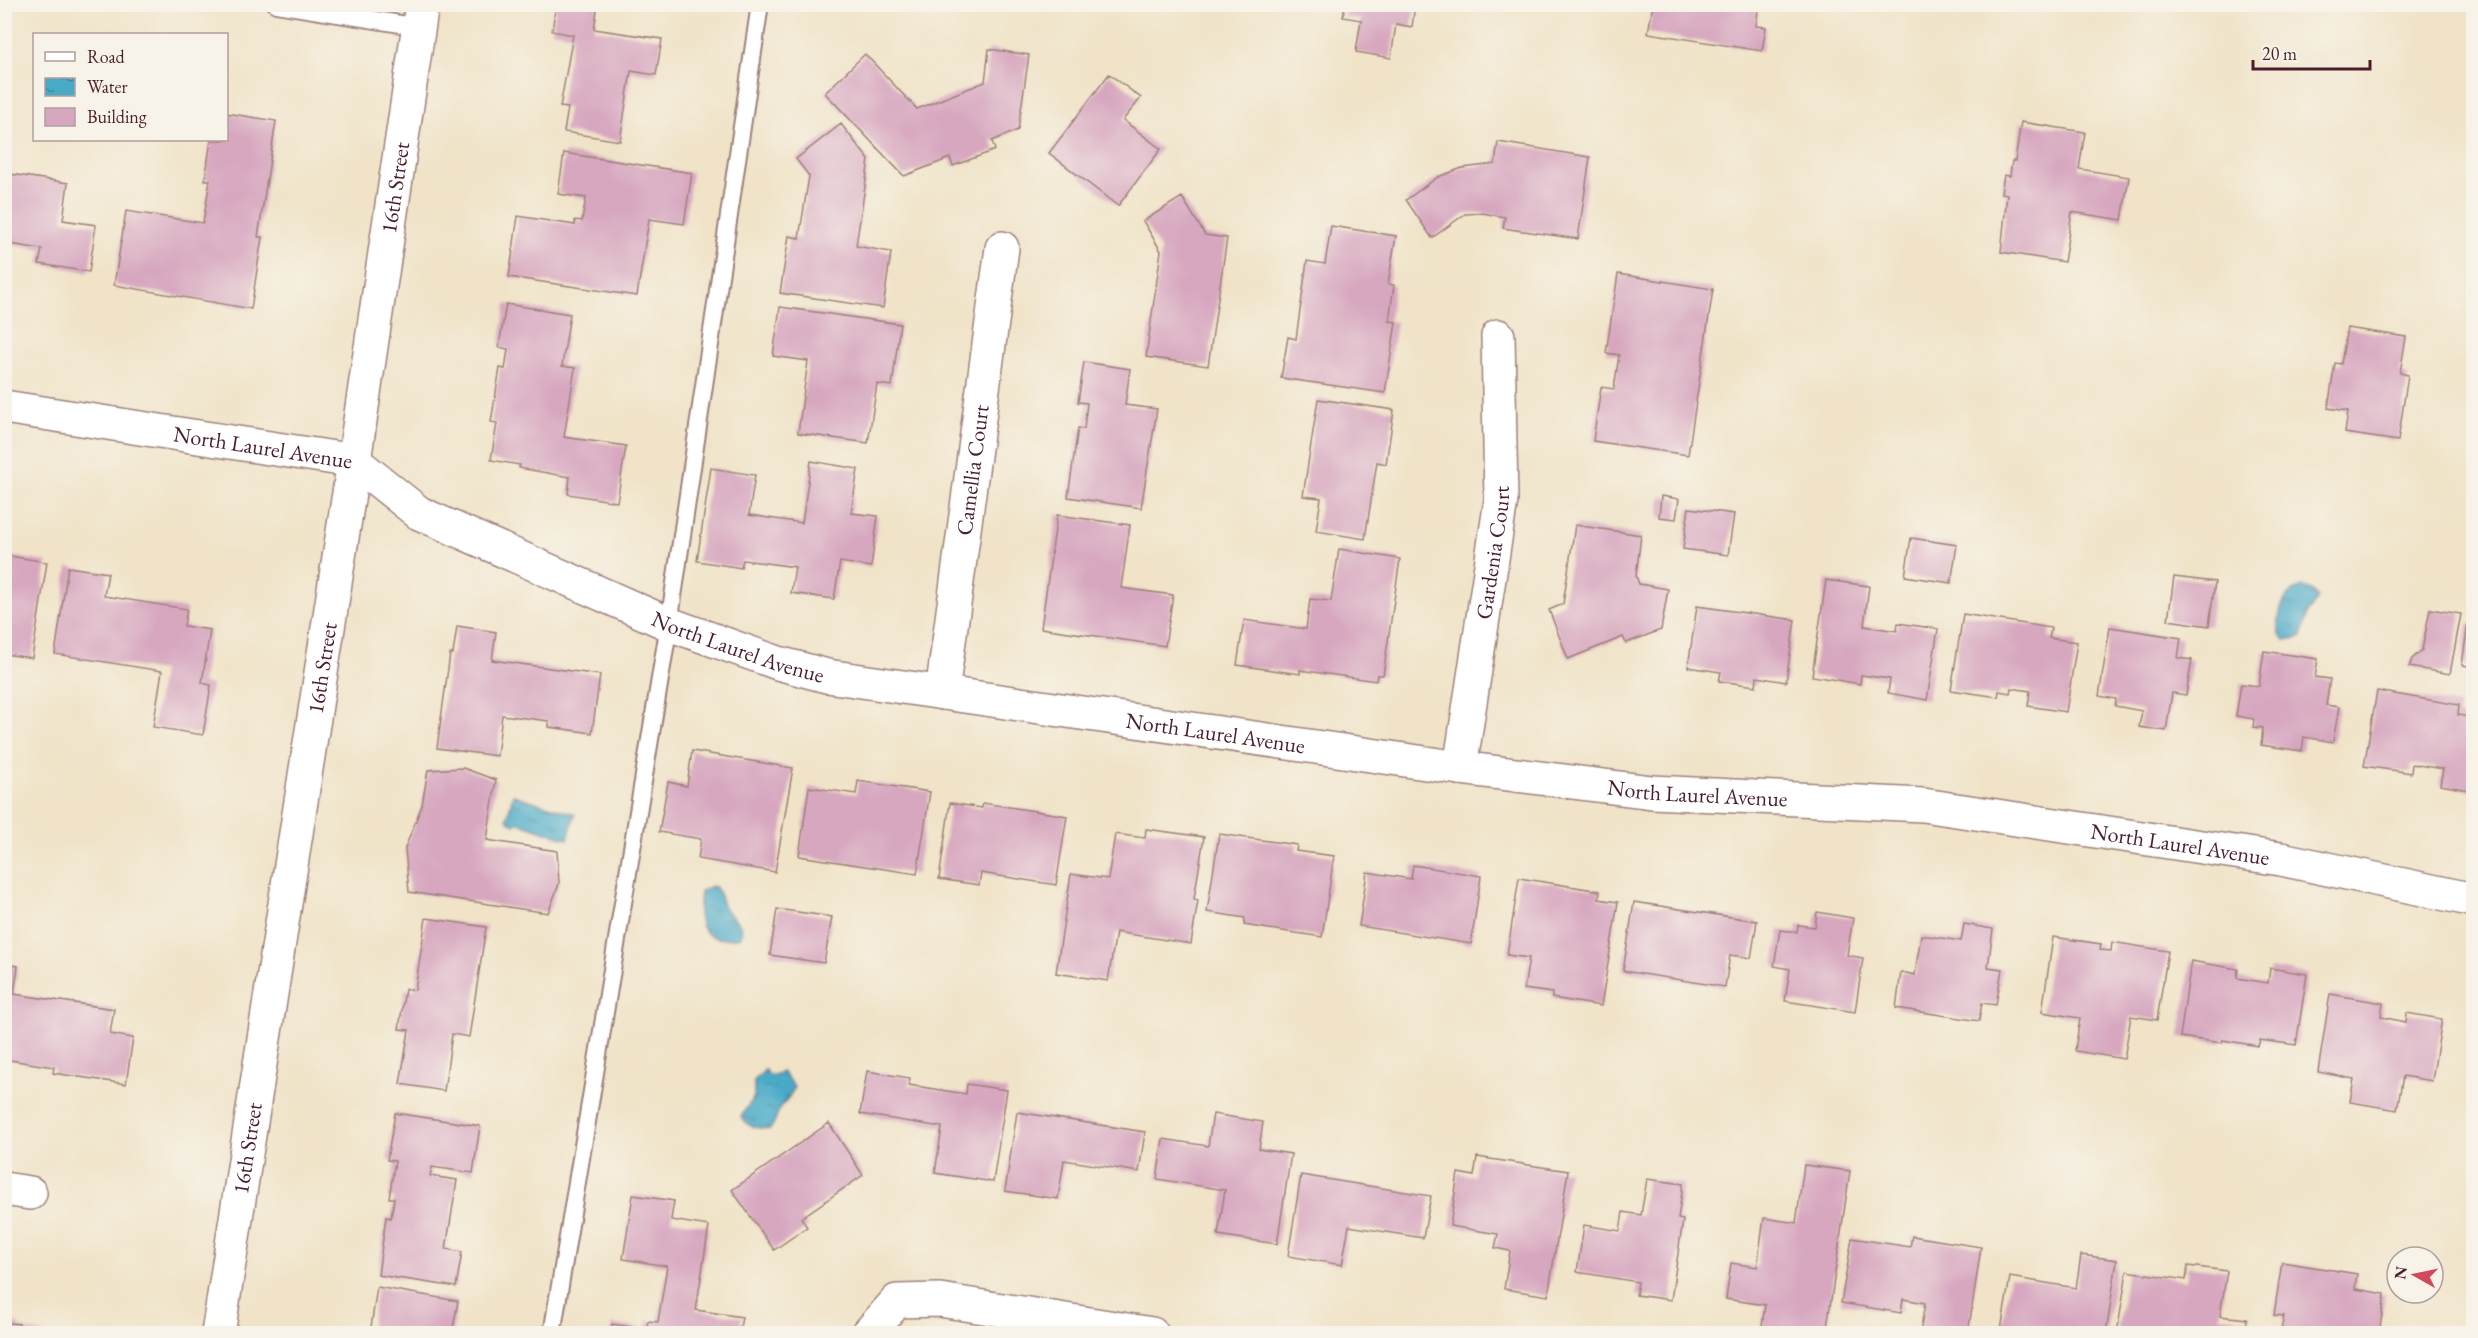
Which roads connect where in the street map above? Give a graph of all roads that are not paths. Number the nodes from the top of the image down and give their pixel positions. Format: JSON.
{"nodes":[{"id":1,"x":276,"y":4,"type":"edge"},
{"id":2,"x":760,"y":4,"type":"edge"},
{"id":3,"x":421,"y":16,"type":"edge"},
{"id":4,"x":1002,"y":248,"type":"dead end"},
{"id":5,"x":1498,"y":336,"type":"dead end"},
{"id":6,"x":4,"y":407,"type":"edge"},
{"id":7,"x":354,"y":461,"type":"junction"},
{"id":8,"x":669,"y":624,"type":"junction"},
{"id":9,"x":942,"y":693,"type":"junction"},
{"id":10,"x":1460,"y":768,"type":"junction"},
{"id":11,"x":2474,"y":900,"type":"edge"},
{"id":12,"x":218,"y":1334,"type":"edge"},
{"id":13,"x":552,"y":1334,"type":"edge"},
{"id":14,"x":868,"y":1334,"type":"edge"},
{"id":15,"x":1152,"y":1334,"type":"edge"}],
"edges":[{"from":1,"to":3,"type":"lane"},
{"from":2,"to":8,"type":"lane"},
{"from":3,"to":7,"type":"street","name":"16th Street"},
{"from":4,"to":9,"type":"street","name":"Camellia Court"},
{"from":5,"to":10,"type":"street","name":"Gardenia Court"},
{"from":6,"to":7,"type":"street","name":"North Laurel Avenue"},
{"from":7,"to":8,"type":"street","name":"North Laurel Avenue"},
{"from":7,"to":12,"type":"street","name":"16th Street"},
{"from":8,"to":9,"type":"street","name":"North Laurel Avenue"},
{"from":8,"to":13,"type":"lane"},
{"from":9,"to":10,"type":"street","name":"North Laurel Avenue"},
{"from":10,"to":11,"type":"street","name":"North Laurel Avenue"},
{"from":14,"to":15,"type":"street"}]}
